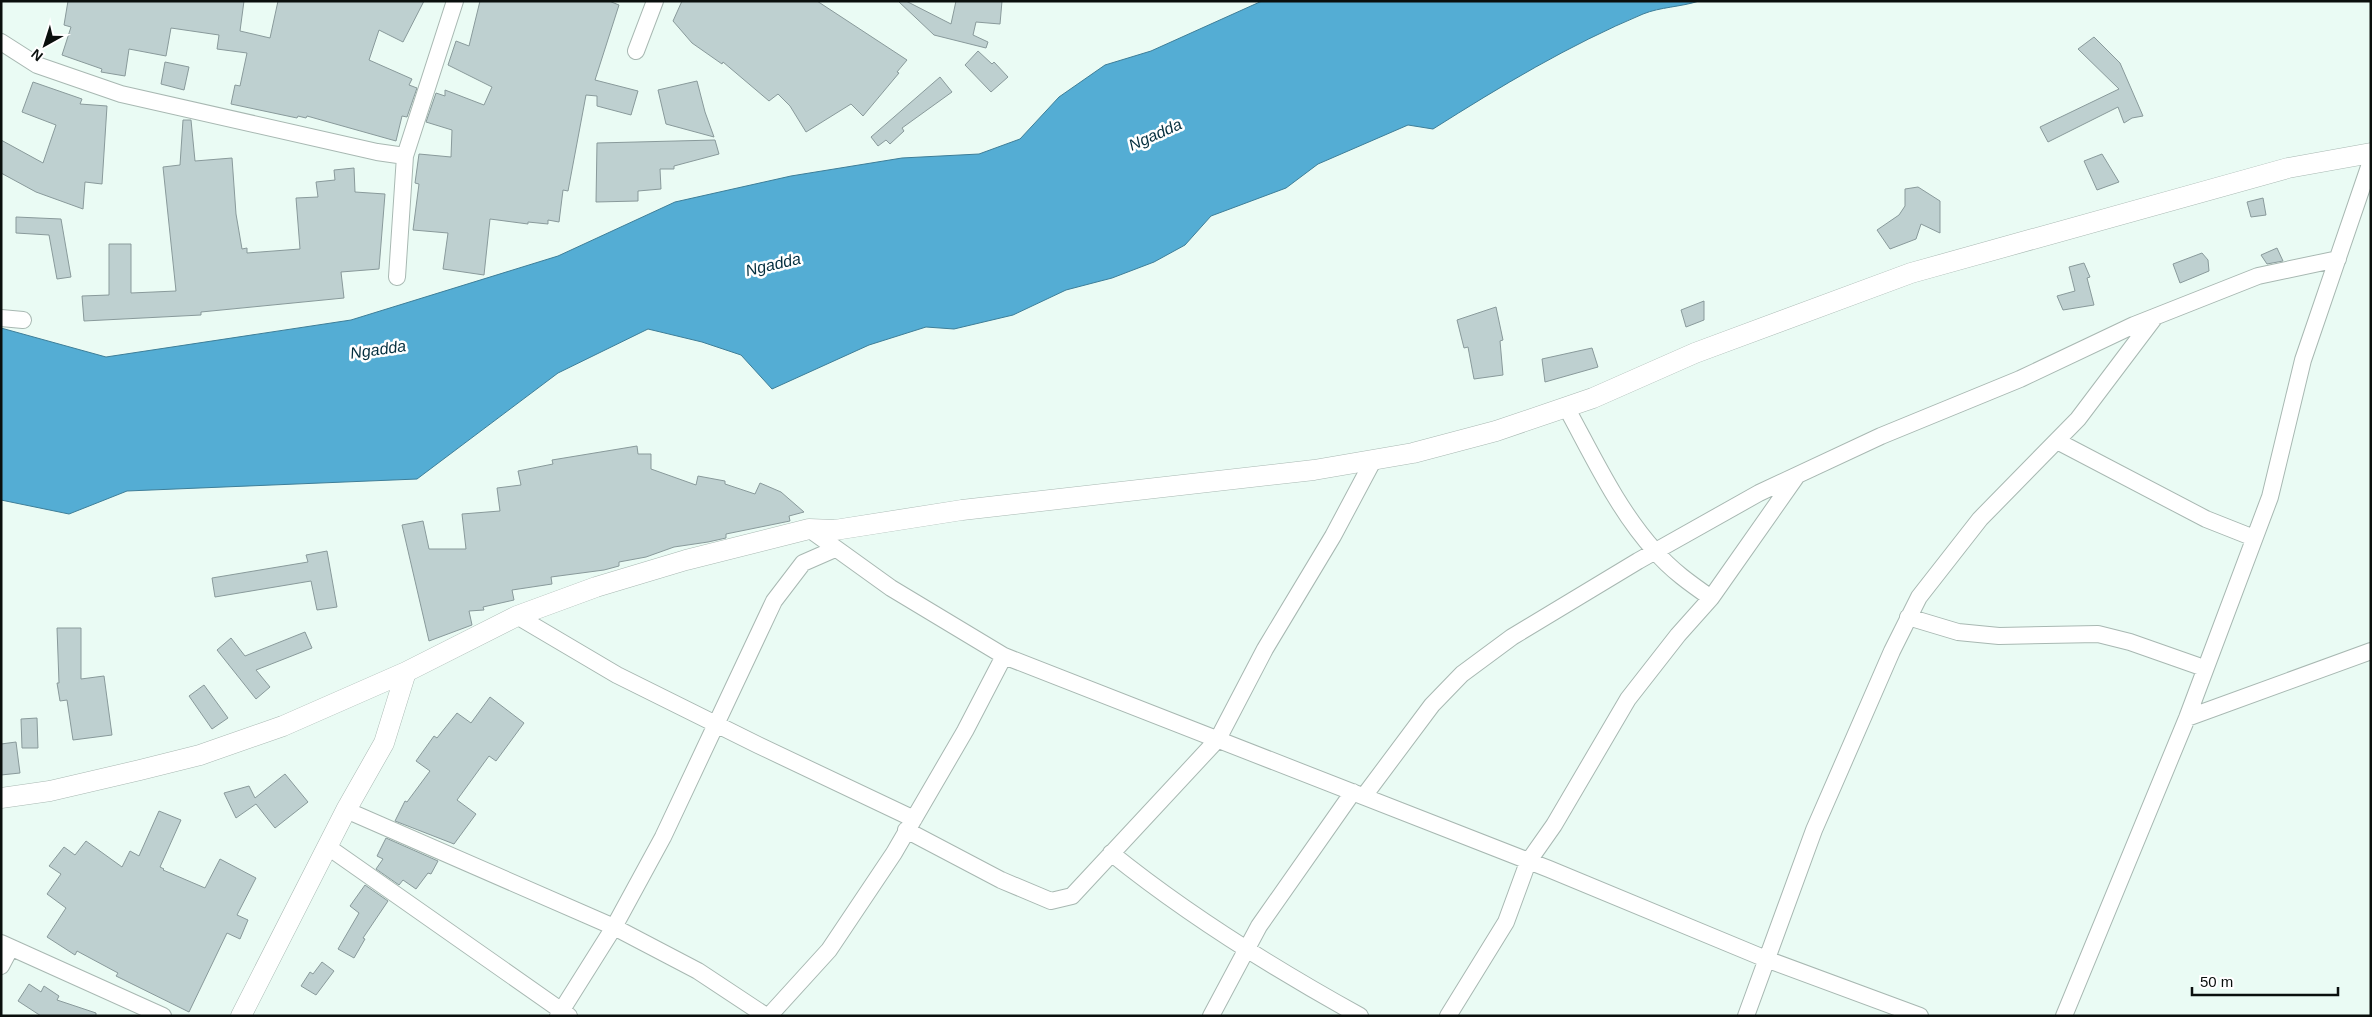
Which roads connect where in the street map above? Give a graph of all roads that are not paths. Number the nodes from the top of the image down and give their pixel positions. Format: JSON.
{"nodes":[{"id":1,"x":455,"y":1,"type":"edge"},
{"id":2,"x":655,"y":1,"type":"edge"},
{"id":3,"x":1,"y":42,"type":"edge"},
{"id":4,"x":636,"y":52,"type":"dead end"},
{"id":5,"x":2371,"y":152,"type":"edge"},
{"id":6,"x":405,"y":156,"type":"junction"},
{"id":7,"x":2371,"y":161,"type":"edge"},
{"id":8,"x":2338,"y":259,"type":"junction"},
{"id":9,"x":397,"y":278,"type":"dead end"},
{"id":10,"x":2156,"y":317,"type":"junction"},
{"id":11,"x":1,"y":318,"type":"edge"},
{"id":12,"x":23,"y":320,"type":"dead end"},
{"id":13,"x":1566,"y":407,"type":"junction"},
{"id":14,"x":2057,"y":441,"type":"junction"},
{"id":15,"x":1374,"y":460,"type":"junction"},
{"id":16,"x":1796,"y":477,"type":"junction"},
{"id":17,"x":809,"y":529,"type":"junction"},
{"id":18,"x":2254,"y":538,"type":"junction"},
{"id":19,"x":835,"y":548,"type":"junction"},
{"id":20,"x":1655,"y":552,"type":"junction"},
{"id":21,"x":1711,"y":598,"type":"junction"},
{"id":22,"x":517,"y":616,"type":"junction"},
{"id":23,"x":1908,"y":617,"type":"junction"},
{"id":24,"x":2371,"y":651,"type":"edge"},
{"id":25,"x":1004,"y":656,"type":"junction"},
{"id":26,"x":2204,"y":668,"type":"junction"},
{"id":27,"x":406,"y":672,"type":"junction"},
{"id":28,"x":2187,"y":718,"type":"junction"},
{"id":29,"x":717,"y":725,"type":"junction"},
{"id":30,"x":1218,"y":739,"type":"junction"},
{"id":31,"x":1359,"y":794,"type":"junction"},
{"id":32,"x":1,"y":798,"type":"edge"},
{"id":33,"x":346,"y":810,"type":"junction"},
{"id":34,"x":910,"y":824,"type":"junction"},
{"id":35,"x":328,"y":847,"type":"junction"},
{"id":36,"x":1111,"y":853,"type":"junction"},
{"id":37,"x":1528,"y":862,"type":"junction"},
{"id":38,"x":614,"y":927,"type":"junction"},
{"id":39,"x":6,"y":946,"type":"edge"},
{"id":40,"x":1246,"y":949,"type":"junction"},
{"id":41,"x":1766,"y":959,"type":"junction"},
{"id":42,"x":1,"y":966,"type":"edge"},
{"id":43,"x":563,"y":1014,"type":"edge"},
{"id":44,"x":163,"y":1016,"type":"edge"},
{"id":45,"x":241,"y":1016,"type":"edge"},
{"id":46,"x":768,"y":1016,"type":"edge"},
{"id":47,"x":1211,"y":1016,"type":"edge"},
{"id":48,"x":1360,"y":1016,"type":"edge"},
{"id":49,"x":1448,"y":1016,"type":"edge"},
{"id":50,"x":1746,"y":1016,"type":"edge"},
{"id":51,"x":1920,"y":1016,"type":"edge"},
{"id":52,"x":2064,"y":1016,"type":"edge"}],
"edges":[{"from":1,"to":6,"type":"street"},
{"from":2,"to":4,"type":"street"},
{"from":3,"to":6,"type":"street"},
{"from":5,"to":13,"type":"street"},
{"from":6,"to":9,"type":"street"},
{"from":7,"to":8,"type":"street"},
{"from":8,"to":10,"type":"street"},
{"from":8,"to":18,"type":"street"},
{"from":10,"to":14,"type":"street"},
{"from":10,"to":16,"type":"street"},
{"from":11,"to":12,"type":"street"},
{"from":13,"to":15,"type":"street"},
{"from":13,"to":20,"type":"street"},
{"from":14,"to":18,"type":"street"},
{"from":14,"to":23,"type":"street"},
{"from":15,"to":17,"type":"street"},
{"from":15,"to":30,"type":"street"},
{"from":16,"to":20,"type":"street"},
{"from":16,"to":21,"type":"street"},
{"from":17,"to":19,"type":"street"},
{"from":17,"to":22,"type":"street"},
{"from":18,"to":26,"type":"street"},
{"from":19,"to":25,"type":"street"},
{"from":19,"to":29,"type":"street"},
{"from":20,"to":21,"type":"street"},
{"from":20,"to":31,"type":"street"},
{"from":21,"to":37,"type":"street"},
{"from":22,"to":27,"type":"street"},
{"from":22,"to":29,"type":"street"},
{"from":23,"to":26,"type":"street"},
{"from":23,"to":41,"type":"street"},
{"from":24,"to":28,"type":"street"},
{"from":25,"to":30,"type":"street"},
{"from":25,"to":34,"type":"street"},
{"from":26,"to":28,"type":"street"},
{"from":27,"to":32,"type":"street"},
{"from":27,"to":33,"type":"street"},
{"from":28,"to":52,"type":"street"},
{"from":29,"to":34,"type":"street"},
{"from":29,"to":38,"type":"street"},
{"from":30,"to":31,"type":"street"},
{"from":30,"to":36,"type":"street"},
{"from":31,"to":37,"type":"street"},
{"from":31,"to":40,"type":"street"},
{"from":33,"to":35,"type":"street"},
{"from":33,"to":38,"type":"street"},
{"from":34,"to":36,"type":"street"},
{"from":34,"to":46,"type":"street"},
{"from":35,"to":43,"type":"street"},
{"from":35,"to":45,"type":"street"},
{"from":36,"to":40,"type":"street"},
{"from":37,"to":41,"type":"street"},
{"from":37,"to":49,"type":"street"},
{"from":38,"to":43,"type":"street"},
{"from":38,"to":46,"type":"street"},
{"from":39,"to":42,"type":"street"},
{"from":39,"to":44,"type":"street"},
{"from":40,"to":47,"type":"street"},
{"from":40,"to":48,"type":"street"},
{"from":41,"to":50,"type":"street"},
{"from":41,"to":51,"type":"street"}]}
